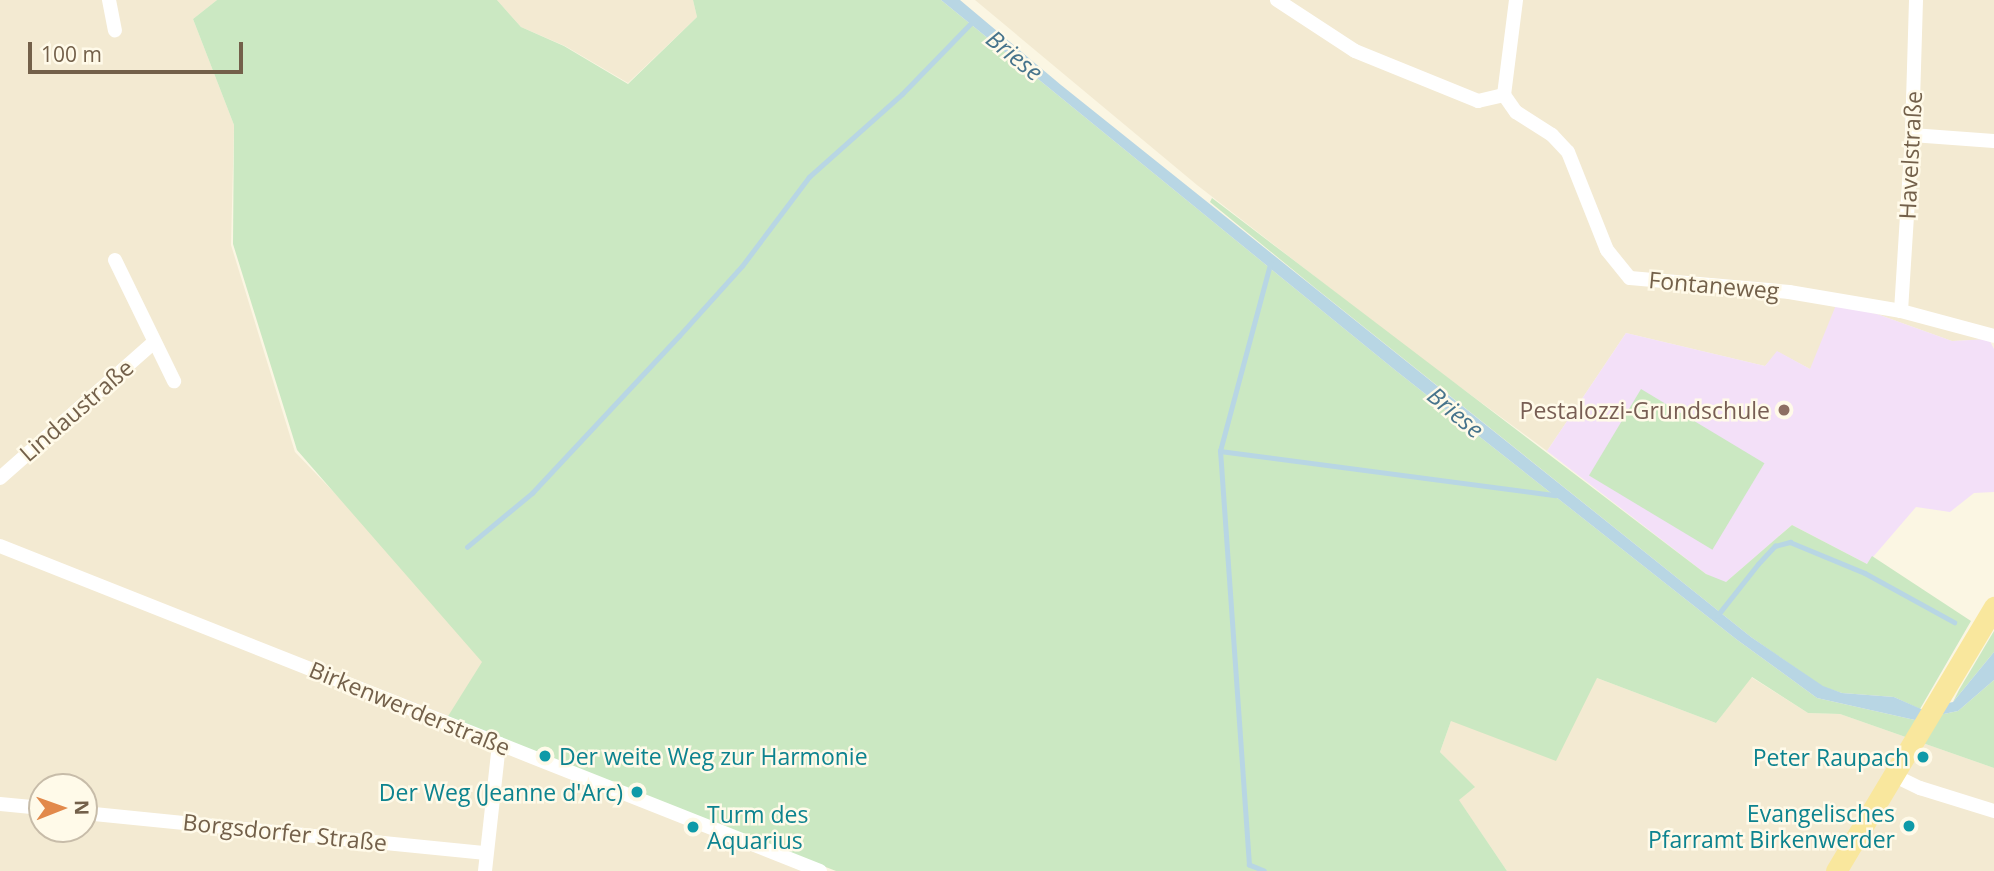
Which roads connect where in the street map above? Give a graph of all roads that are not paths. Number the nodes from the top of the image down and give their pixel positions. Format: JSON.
{"nodes":[{"id":1,"x":109,"y":0,"type":"edge"},
{"id":2,"x":1277,"y":0,"type":"edge"},
{"id":3,"x":1516,"y":0,"type":"edge"},
{"id":4,"x":1916,"y":0,"type":"edge"},
{"id":5,"x":115,"y":30,"type":"dead end"},
{"id":6,"x":1504,"y":95,"type":"junction"},
{"id":7,"x":1912,"y":135,"type":"junction"},
{"id":8,"x":1994,"y":141,"type":"edge"},
{"id":9,"x":115,"y":260,"type":"dead end"},
{"id":10,"x":1901,"y":311,"type":"junction"},
{"id":11,"x":1993,"y":337,"type":"edge"},
{"id":12,"x":153,"y":343,"type":"junction"},
{"id":13,"x":174,"y":381,"type":"dead end"},
{"id":14,"x":0,"y":478,"type":"edge"},
{"id":15,"x":0,"y":546,"type":"edge"},
{"id":16,"x":1994,"y":607,"type":"edge"},
{"id":17,"x":499,"y":744,"type":"junction"},
{"id":18,"x":1895,"y":776,"type":"junction"},
{"id":19,"x":0,"y":804,"type":"edge"},
{"id":20,"x":28,"y":807,"type":"edge"},
{"id":21,"x":1994,"y":811,"type":"edge"},
{"id":22,"x":98,"y":814,"type":"edge"},
{"id":23,"x":486,"y":853,"type":"junction"},
{"id":24,"x":485,"y":871,"type":"edge"},
{"id":25,"x":820,"y":871,"type":"edge"},
{"id":26,"x":1836,"y":871,"type":"edge"}],
"edges":[{"from":1,"to":5,"type":"street"},
{"from":2,"to":6,"type":"street"},
{"from":3,"to":6,"type":"street"},
{"from":4,"to":7,"type":"street","name":"Havelstraße"},
{"from":6,"to":10,"type":"street","name":"Fontaneweg"},
{"from":7,"to":8,"type":"street"},
{"from":7,"to":10,"type":"street","name":"Havelstraße"},
{"from":9,"to":12,"type":"street","name":"Lindaustraße"},
{"from":10,"to":11,"type":"street","name":"Fontaneweg"},
{"from":12,"to":13,"type":"street","name":"Lindaustraße"},
{"from":12,"to":14,"type":"street","name":"Lindaustraße"},
{"from":15,"to":17,"type":"street","name":"Birkenwerderstraße"},
{"from":16,"to":18,"type":"main road"},
{"from":17,"to":23,"type":"street"},
{"from":17,"to":25,"type":"street","name":"Birkenwerderstraße"},
{"from":18,"to":21,"type":"street"},
{"from":18,"to":26,"type":"main road"},
{"from":19,"to":20,"type":"street"},
{"from":22,"to":23,"type":"street","name":"Borgsdorfer Straße"},
{"from":23,"to":24,"type":"street"}]}
